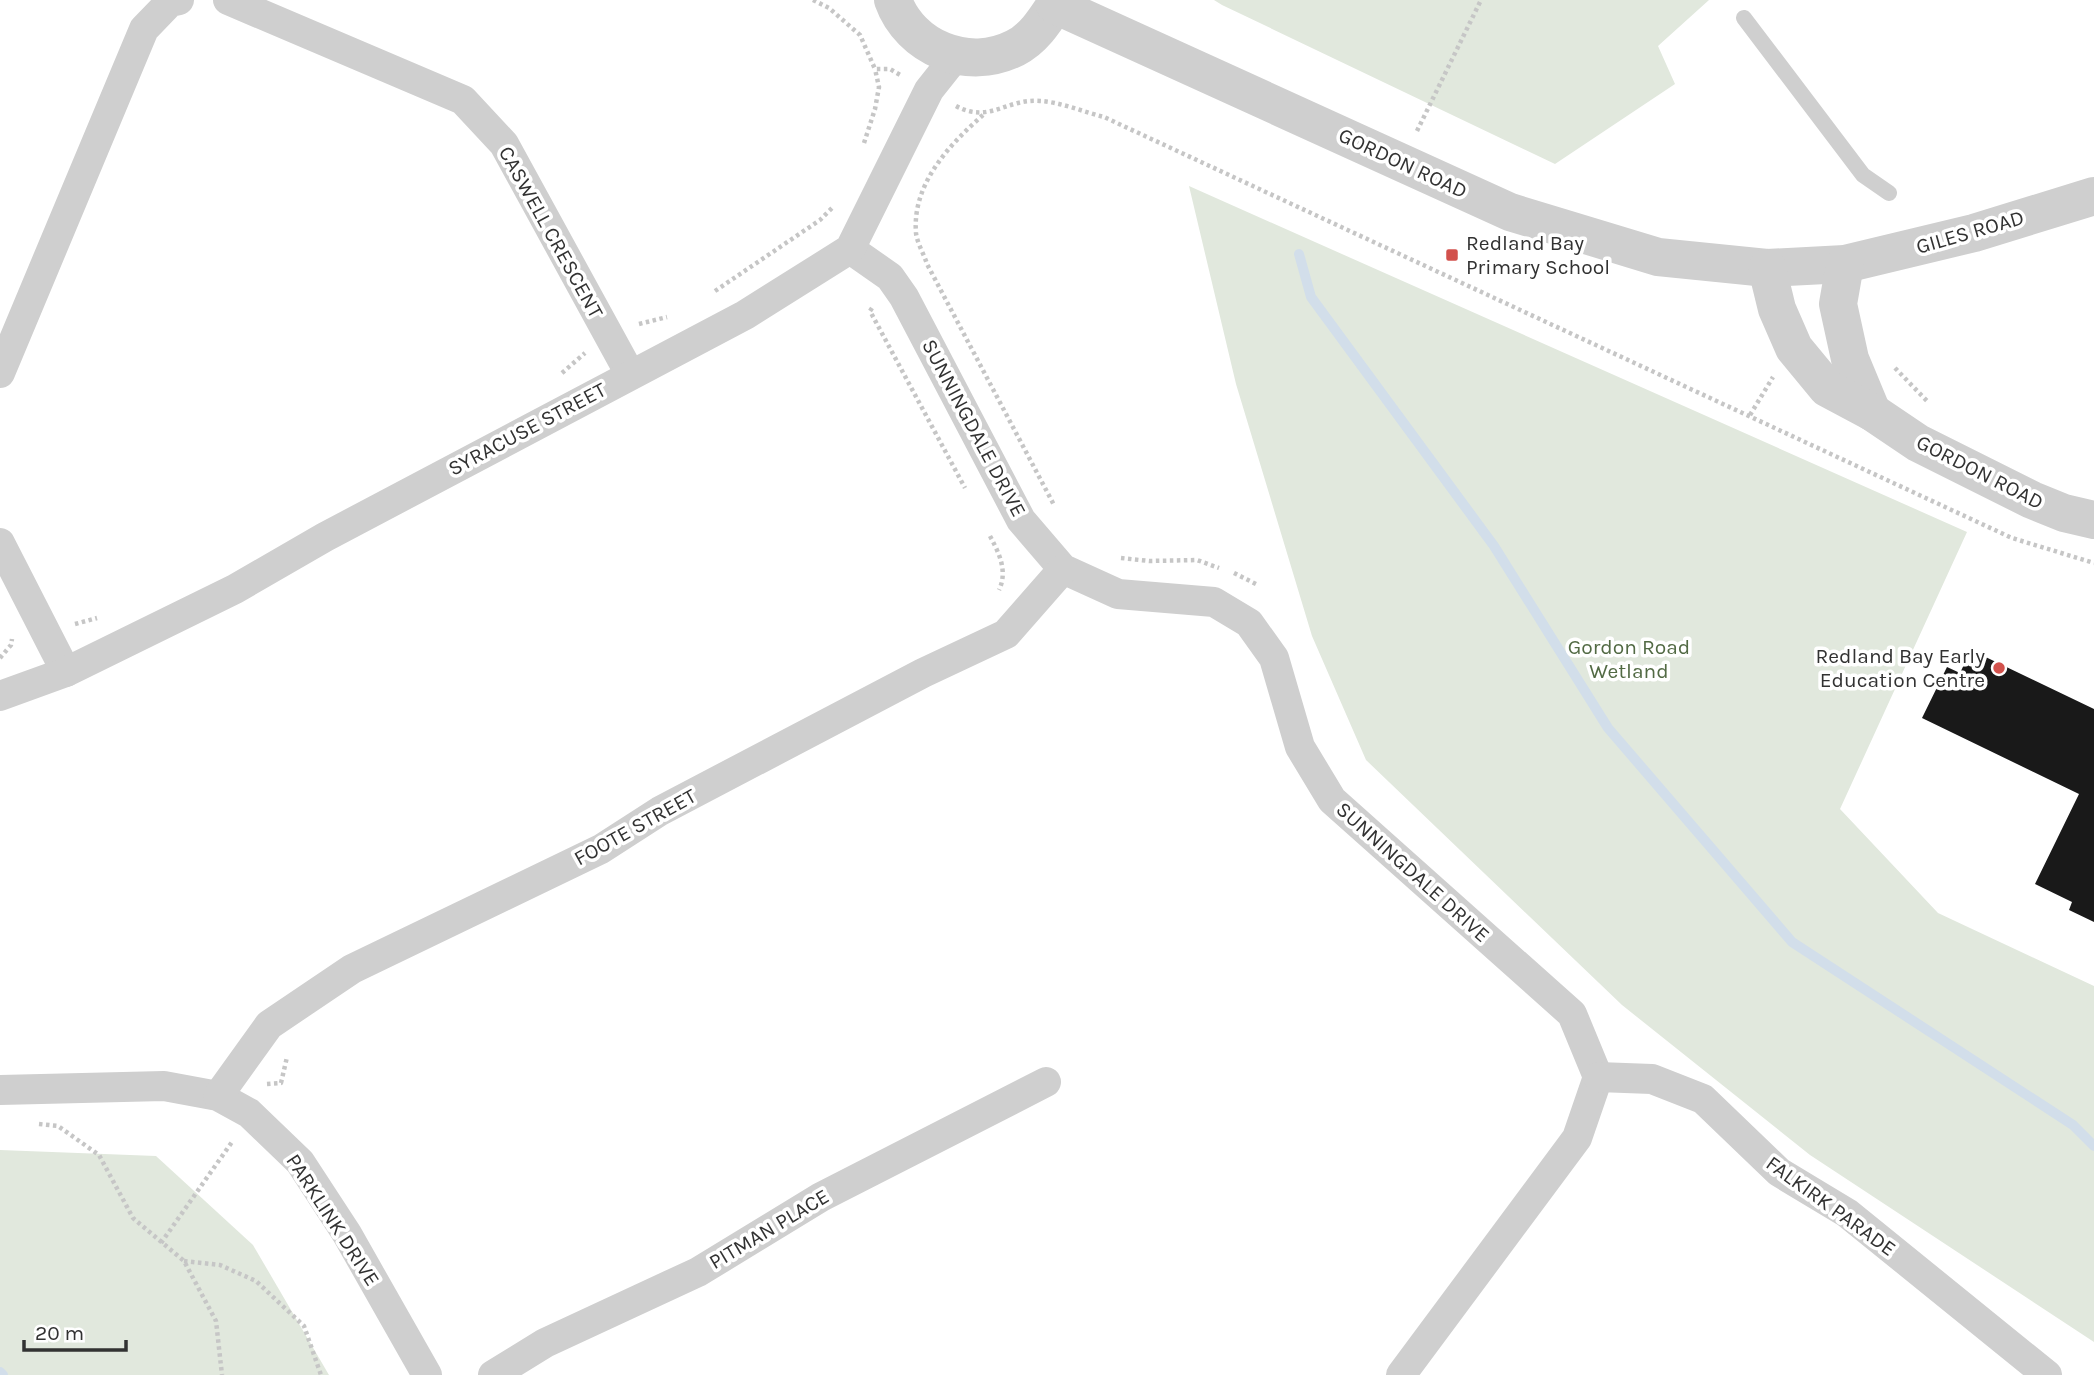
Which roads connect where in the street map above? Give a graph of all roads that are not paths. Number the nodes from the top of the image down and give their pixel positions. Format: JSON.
{"nodes":[{"id":1,"x":179,"y":0,"type":"edge"},
{"id":2,"x":228,"y":0,"type":"edge"},
{"id":3,"x":892,"y":1,"type":"edge"},
{"id":4,"x":1055,"y":2,"type":"edge"},
{"id":5,"x":1744,"y":18,"type":"dead end"},
{"id":6,"x":956,"y":57,"type":"junction"},
{"id":7,"x":1889,"y":193,"type":"dead end"},
{"id":8,"x":2094,"y":196,"type":"edge"},
{"id":9,"x":850,"y":249,"type":"junction"},
{"id":10,"x":1846,"y":264,"type":"junction"},
{"id":11,"x":1767,"y":268,"type":"junction"},
{"id":12,"x":0,"y":373,"type":"edge"},
{"id":13,"x":630,"y":374,"type":"junction"},
{"id":14,"x":1872,"y":412,"type":"junction"},
{"id":15,"x":2094,"y":520,"type":"edge"},
{"id":16,"x":0,"y":542,"type":"edge"},
{"id":17,"x":1063,"y":569,"type":"junction"},
{"id":18,"x":65,"y":672,"type":"junction"},
{"id":19,"x":0,"y":696,"type":"edge"},
{"id":20,"x":1598,"y":1077,"type":"junction"},
{"id":21,"x":1046,"y":1082,"type":"dead end"},
{"id":22,"x":0,"y":1090,"type":"edge"},
{"id":23,"x":218,"y":1096,"type":"junction"},
{"id":24,"x":427,"y":1375,"type":"edge"},
{"id":25,"x":493,"y":1375,"type":"edge"},
{"id":26,"x":1401,"y":1375,"type":"edge"},
{"id":27,"x":2048,"y":1375,"type":"edge"}],
"edges":[{"from":1,"to":12,"type":"street"},
{"from":2,"to":13,"type":"street","name":"CASWELL CRESCENT"},
{"from":3,"to":6,"type":"street","name":"GORDON ROAD"},
{"from":4,"to":6,"type":"street","name":"GORDON ROAD"},
{"from":4,"to":11,"type":"street","name":"GORDON ROAD"},
{"from":5,"to":7,"type":"lane"},
{"from":6,"to":9,"type":"street"},
{"from":8,"to":10,"type":"street","name":"GILES ROAD"},
{"from":9,"to":13,"type":"street","name":"SYRACUSE STREET"},
{"from":9,"to":17,"type":"street","name":"SUNNINGDALE DRIVE"},
{"from":10,"to":11,"type":"street","name":"GORDON ROAD"},
{"from":10,"to":14,"type":"street"},
{"from":11,"to":14,"type":"street","name":"GORDON ROAD"},
{"from":13,"to":18,"type":"street","name":"SYRACUSE STREET"},
{"from":14,"to":15,"type":"street","name":"GORDON ROAD"},
{"from":16,"to":18,"type":"street"},
{"from":17,"to":20,"type":"street","name":"SUNNINGDALE DRIVE"},
{"from":17,"to":23,"type":"street","name":"FOOTE STREET"},
{"from":18,"to":19,"type":"street","name":"SYRACUSE STREET"},
{"from":20,"to":26,"type":"street"},
{"from":20,"to":27,"type":"street","name":"FALKIRK PARADE"},
{"from":21,"to":25,"type":"street","name":"PITMAN PLACE"},
{"from":22,"to":23,"type":"street","name":"PARKLINK DRIVE"},
{"from":23,"to":24,"type":"street","name":"PARKLINK DRIVE"}]}
